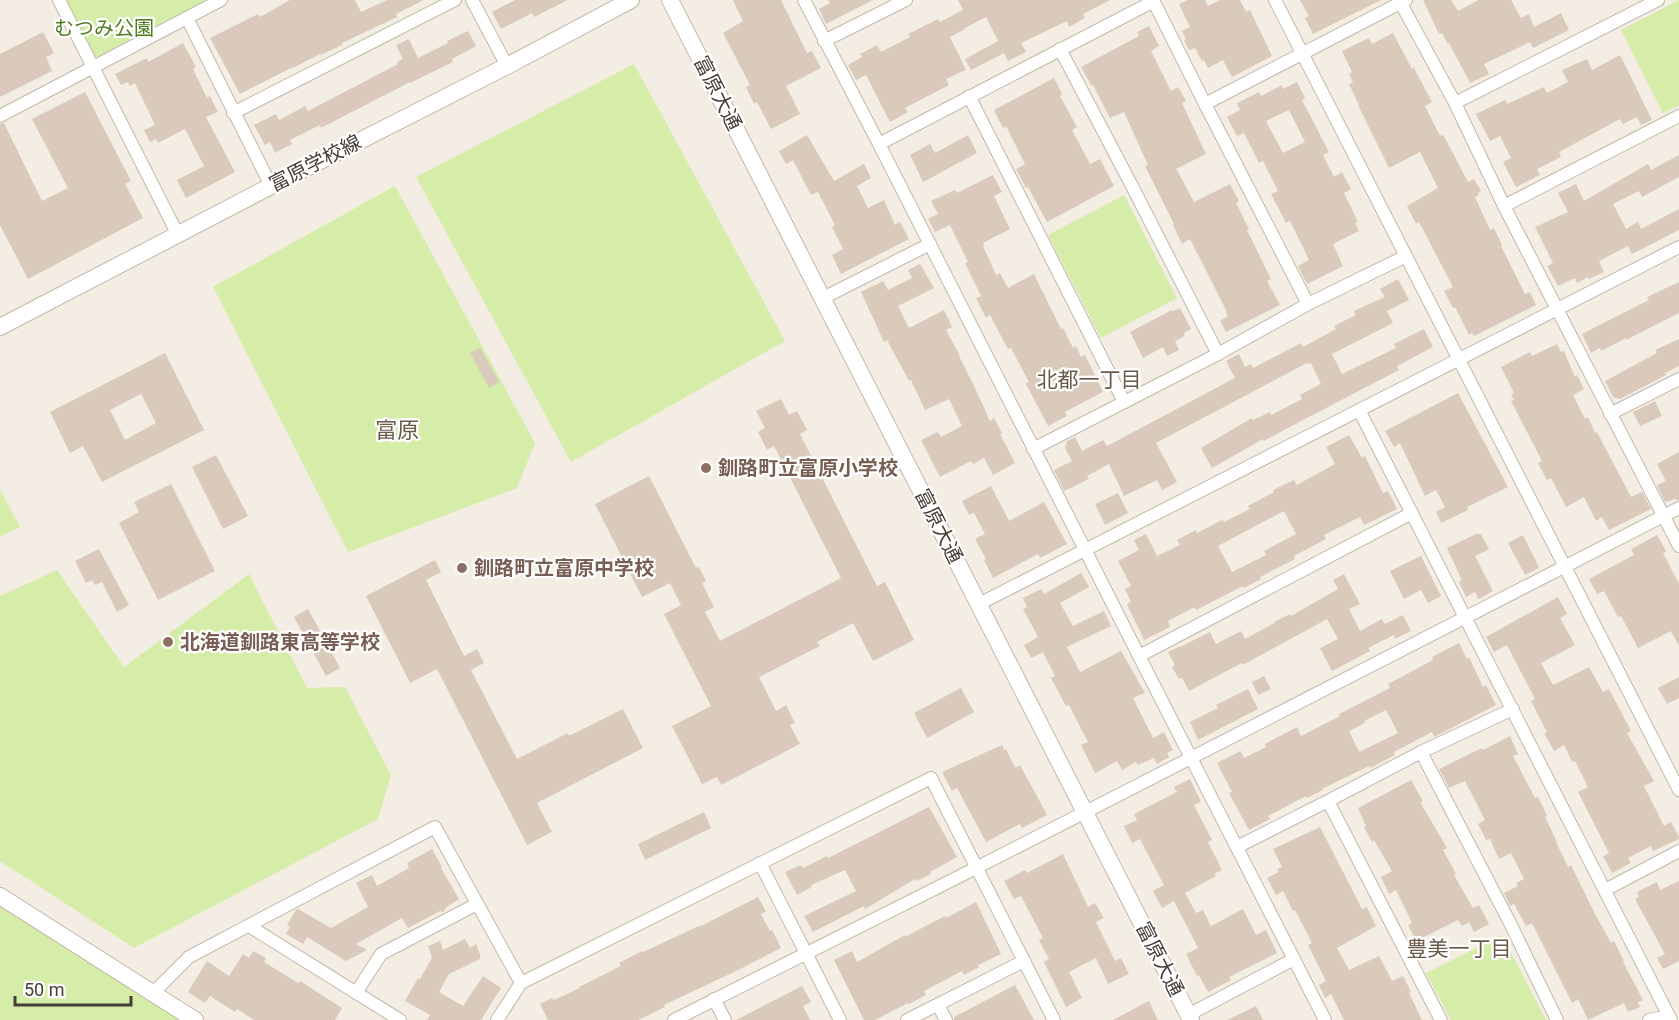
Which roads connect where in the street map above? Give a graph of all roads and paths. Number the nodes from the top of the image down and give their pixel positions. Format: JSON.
{"nodes":[{"id":1,"x":59,"y":0,"type":"edge"},
{"id":2,"x":221,"y":0,"type":"edge"},
{"id":3,"x":455,"y":0,"type":"edge"},
{"id":4,"x":472,"y":0,"type":"edge"},
{"id":5,"x":631,"y":0,"type":"edge"},
{"id":6,"x":670,"y":0,"type":"edge"},
{"id":7,"x":804,"y":0,"type":"edge"},
{"id":8,"x":906,"y":0,"type":"edge"},
{"id":9,"x":1275,"y":0,"type":"edge"},
{"id":10,"x":1658,"y":0,"type":"edge"},
{"id":11,"x":1153,"y":1,"type":"edge"},
{"id":12,"x":1402,"y":1,"type":"edge"},
{"id":13,"x":187,"y":18,"type":"junction"},
{"id":14,"x":824,"y":41,"type":"junction"},
{"id":15,"x":1060,"y":49,"type":"junction"},
{"id":16,"x":1303,"y":54,"type":"junction"},
{"id":17,"x":93,"y":66,"type":"junction"},
{"id":18,"x":507,"y":66,"type":"junction"},
{"id":19,"x":969,"y":96,"type":"junction"},
{"id":20,"x":1455,"y":103,"type":"junction"},
{"id":21,"x":1204,"y":104,"type":"junction"},
{"id":22,"x":233,"y":113,"type":"junction"},
{"id":23,"x":0,"y":116,"type":"edge"},
{"id":24,"x":1679,"y":116,"type":"edge"},
{"id":25,"x":879,"y":144,"type":"junction"},
{"id":26,"x":271,"y":186,"type":"junction"},
{"id":27,"x":1504,"y":206,"type":"junction"},
{"id":28,"x":178,"y":235,"type":"junction"},
{"id":29,"x":930,"y":244,"type":"junction"},
{"id":30,"x":1679,"y":247,"type":"edge"},
{"id":31,"x":1406,"y":256,"type":"junction"},
{"id":32,"x":823,"y":298,"type":"junction"},
{"id":33,"x":1308,"y":304,"type":"junction"},
{"id":34,"x":1556,"y":309,"type":"junction"},
{"id":35,"x":0,"y":327,"type":"edge"},
{"id":36,"x":1218,"y":354,"type":"junction"},
{"id":37,"x":1459,"y":360,"type":"junction"},
{"id":38,"x":1679,"y":379,"type":"edge"},
{"id":39,"x":1124,"y":402,"type":"junction"},
{"id":40,"x":1359,"y":410,"type":"junction"},
{"id":41,"x":1610,"y":414,"type":"junction"},
{"id":42,"x":1033,"y":449,"type":"junction"},
{"id":43,"x":1679,"y":508,"type":"edge"},
{"id":44,"x":1412,"y":513,"type":"junction"},
{"id":45,"x":1664,"y":516,"type":"junction"},
{"id":46,"x":1679,"y":546,"type":"edge"},
{"id":47,"x":1085,"y":550,"type":"junction"},
{"id":48,"x":1564,"y":567,"type":"junction"},
{"id":49,"x":979,"y":604,"type":"junction"},
{"id":50,"x":1466,"y":617,"type":"junction"},
{"id":51,"x":1138,"y":656,"type":"junction"},
{"id":52,"x":1513,"y":709,"type":"junction"},
{"id":53,"x":1421,"y":752,"type":"junction"},
{"id":54,"x":1191,"y":757,"type":"junction"},
{"id":55,"x":1679,"y":790,"type":"edge"},
{"id":56,"x":1328,"y":801,"type":"junction"},
{"id":57,"x":1084,"y":812,"type":"junction"},
{"id":58,"x":1237,"y":847,"type":"junction"},
{"id":59,"x":1679,"y":851,"type":"edge"},
{"id":60,"x":760,"y":863,"type":"junction"},
{"id":61,"x":976,"y":867,"type":"junction"},
{"id":62,"x":1605,"y":890,"type":"junction"},
{"id":63,"x":0,"y":896,"type":"edge"},
{"id":64,"x":477,"y":904,"type":"junction"},
{"id":65,"x":249,"y":926,"type":"junction"},
{"id":66,"x":806,"y":953,"type":"junction"},
{"id":67,"x":1294,"y":959,"type":"junction"},
{"id":68,"x":1024,"y":961,"type":"junction"},
{"id":69,"x":520,"y":983,"type":"junction"},
{"id":70,"x":152,"y":993,"type":"junction"},
{"id":71,"x":357,"y":993,"type":"junction"},
{"id":72,"x":714,"y":999,"type":"junction"},
{"id":73,"x":938,"y":1005,"type":"junction"},
{"id":74,"x":1190,"y":1018,"type":"edge"},
{"id":75,"x":1670,"y":1018,"type":"edge"},
{"id":76,"x":195,"y":1020,"type":"edge"},
{"id":77,"x":400,"y":1020,"type":"edge"},
{"id":78,"x":497,"y":1020,"type":"edge"},
{"id":79,"x":674,"y":1020,"type":"edge"},
{"id":80,"x":724,"y":1020,"type":"edge"},
{"id":81,"x":840,"y":1020,"type":"edge"},
{"id":82,"x":907,"y":1020,"type":"edge"},
{"id":83,"x":946,"y":1020,"type":"edge"},
{"id":84,"x":1054,"y":1020,"type":"edge"},
{"id":85,"x":1325,"y":1020,"type":"edge"},
{"id":86,"x":1441,"y":1020,"type":"edge"},
{"id":87,"x":1557,"y":1020,"type":"edge"},
{"id":88,"x":1649,"y":1020,"type":"edge"}],
"edges":[{"from":1,"to":17,"type":"street"},
{"from":2,"to":13,"type":"street"},
{"from":3,"to":22,"type":"street"},
{"from":4,"to":18,"type":"street"},
{"from":5,"to":18,"type":"street","name":"富原学校線"},
{"from":6,"to":32,"type":"street","name":"富原大通"},
{"from":7,"to":14,"type":"street"},
{"from":8,"to":14,"type":"street"},
{"from":9,"to":16,"type":"street"},
{"from":10,"to":20,"type":"street"},
{"from":11,"to":15,"type":"street"},
{"from":11,"to":21,"type":"street"},
{"from":12,"to":16,"type":"street"},
{"from":12,"to":20,"type":"street"},
{"from":13,"to":17,"type":"street"},
{"from":13,"to":22,"type":"street"},
{"from":14,"to":25,"type":"street"},
{"from":15,"to":19,"type":"street"},
{"from":15,"to":36,"type":"street"},
{"from":16,"to":21,"type":"street"},
{"from":16,"to":31,"type":"street"},
{"from":17,"to":23,"type":"street"},
{"from":17,"to":28,"type":"street"},
{"from":18,"to":26,"type":"street","name":"富原学校線"},
{"from":19,"to":25,"type":"street"},
{"from":19,"to":39,"type":"street"},
{"from":20,"to":27,"type":"street"},
{"from":21,"to":33,"type":"street"},
{"from":22,"to":26,"type":"street"},
{"from":24,"to":27,"type":"street"},
{"from":25,"to":29,"type":"street"},
{"from":26,"to":28,"type":"street","name":"富原学校線"},
{"from":27,"to":34,"type":"street"},
{"from":28,"to":35,"type":"street","name":"富原学校線"},
{"from":29,"to":32,"type":"street"},
{"from":29,"to":42,"type":"street"},
{"from":30,"to":34,"type":"street"},
{"from":31,"to":33,"type":"street"},
{"from":31,"to":37,"type":"street"},
{"from":32,"to":49,"type":"street","name":"富原大通"},
{"from":33,"to":36,"type":"street"},
{"from":34,"to":37,"type":"street"},
{"from":34,"to":41,"type":"street"},
{"from":36,"to":39,"type":"street"},
{"from":37,"to":40,"type":"street"},
{"from":37,"to":48,"type":"street"},
{"from":38,"to":41,"type":"street"},
{"from":39,"to":42,"type":"street"},
{"from":40,"to":44,"type":"street"},
{"from":40,"to":47,"type":"street"},
{"from":41,"to":45,"type":"street"},
{"from":42,"to":47,"type":"street"},
{"from":43,"to":45,"type":"street"},
{"from":44,"to":50,"type":"street"},
{"from":44,"to":51,"type":"street"},
{"from":45,"to":46,"type":"street"},
{"from":45,"to":48,"type":"street"},
{"from":47,"to":49,"type":"street"},
{"from":47,"to":51,"type":"street"},
{"from":48,"to":50,"type":"street"},
{"from":48,"to":55,"type":"street"},
{"from":49,"to":57,"type":"street","name":"富原大通"},
{"from":50,"to":52,"type":"street"},
{"from":50,"to":54,"type":"street"},
{"from":51,"to":54,"type":"street"},
{"from":52,"to":53,"type":"street"},
{"from":52,"to":62,"type":"street"},
{"from":53,"to":56,"type":"street"},
{"from":53,"to":87,"type":"street"},
{"from":54,"to":57,"type":"street"},
{"from":54,"to":58,"type":"street"},
{"from":56,"to":58,"type":"street"},
{"from":56,"to":86,"type":"street"},
{"from":57,"to":61,"type":"street"},
{"from":57,"to":74,"type":"street","name":"富原大通"},
{"from":58,"to":67,"type":"street"},
{"from":59,"to":62,"type":"street"},
{"from":60,"to":61,"type":"street"},
{"from":60,"to":66,"type":"street"},
{"from":60,"to":69,"type":"street"},
{"from":61,"to":66,"type":"street"},
{"from":61,"to":68,"type":"street"},
{"from":62,"to":75,"type":"street"},
{"from":63,"to":70,"type":"street"},
{"from":64,"to":65,"type":"street"},
{"from":64,"to":69,"type":"street"},
{"from":64,"to":71,"type":"street"},
{"from":65,"to":70,"type":"street"},
{"from":65,"to":71,"type":"street"},
{"from":66,"to":72,"type":"street"},
{"from":66,"to":81,"type":"street"},
{"from":67,"to":74,"type":"street"},
{"from":67,"to":85,"type":"street"},
{"from":68,"to":73,"type":"street"},
{"from":68,"to":84,"type":"street"},
{"from":69,"to":78,"type":"street"},
{"from":70,"to":76,"type":"street"},
{"from":71,"to":77,"type":"street"},
{"from":72,"to":79,"type":"street"},
{"from":72,"to":80,"type":"street"},
{"from":73,"to":82,"type":"street"},
{"from":73,"to":83,"type":"street"},
{"from":75,"to":88,"type":"street"}]}
